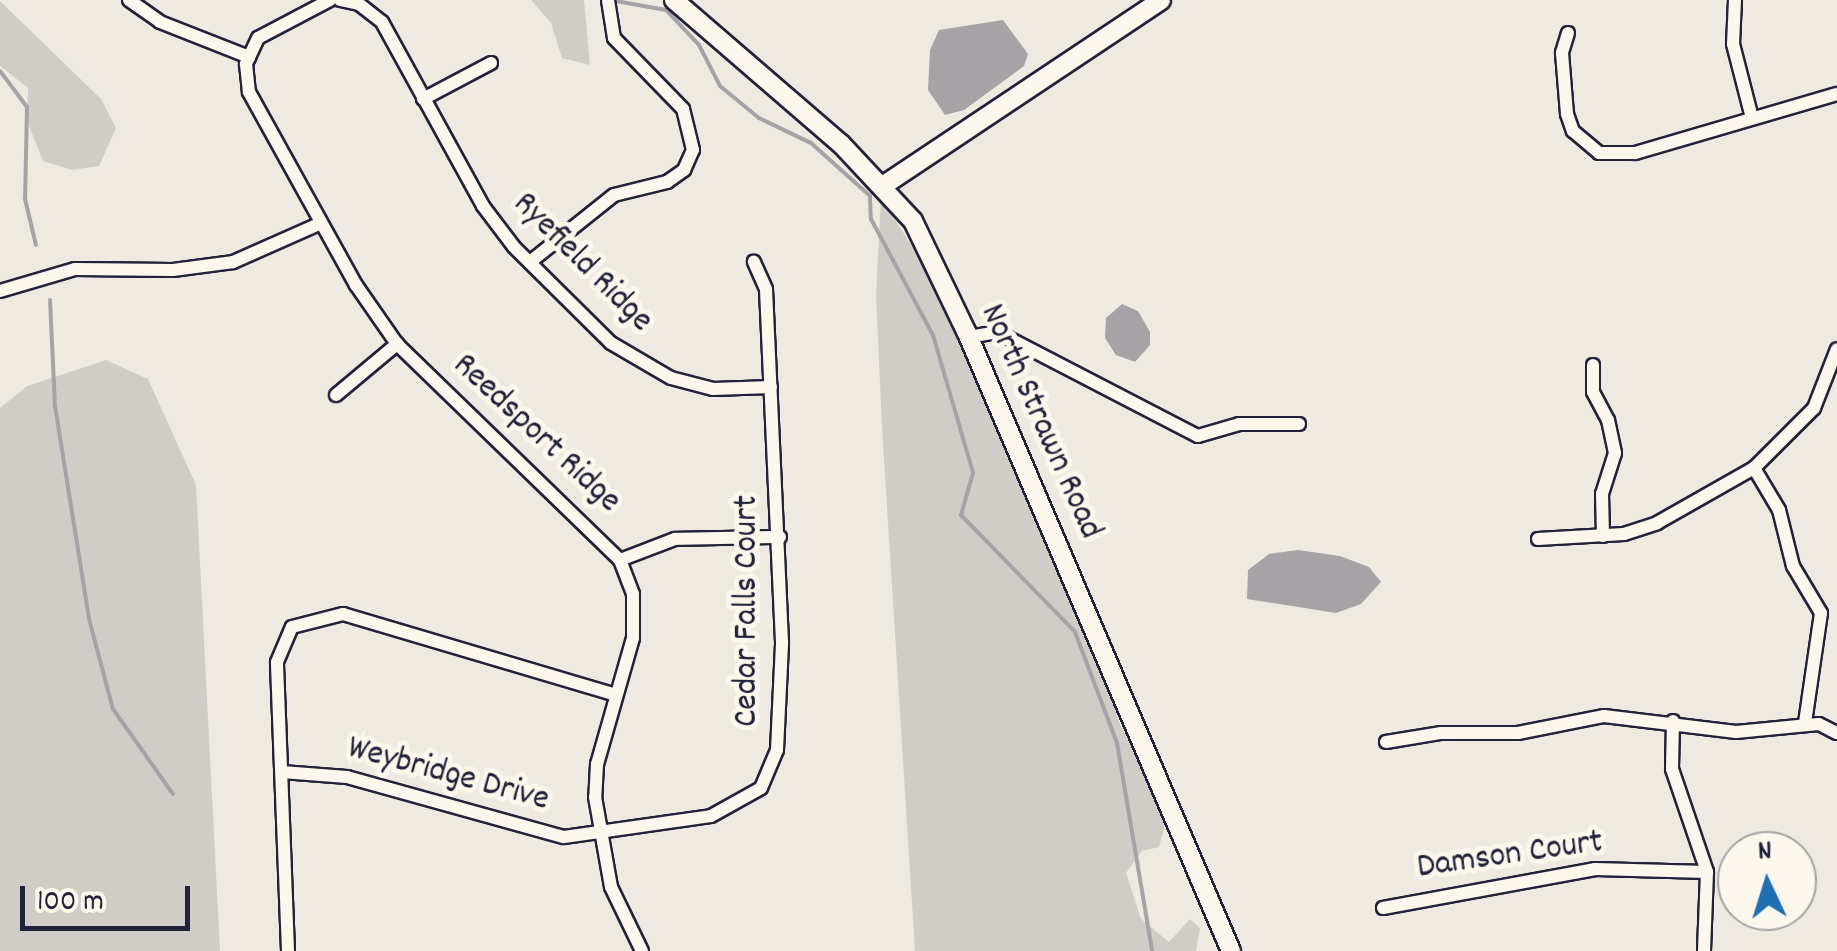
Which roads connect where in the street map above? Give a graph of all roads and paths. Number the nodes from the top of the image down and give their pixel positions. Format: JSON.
{"nodes":[{"id":1,"x":129,"y":0,"type":"edge"},
{"id":2,"x":330,"y":0,"type":"edge"},
{"id":3,"x":340,"y":0,"type":"edge"},
{"id":4,"x":608,"y":0,"type":"edge"},
{"id":5,"x":674,"y":0,"type":"edge"},
{"id":6,"x":1162,"y":0,"type":"edge"},
{"id":7,"x":1735,"y":0,"type":"edge"},
{"id":8,"x":1568,"y":32,"type":"dead end"},
{"id":9,"x":249,"y":57,"type":"junction"},
{"id":10,"x":491,"y":63,"type":"dead end"},
{"id":11,"x":1837,"y":94,"type":"edge"},
{"id":12,"x":423,"y":99,"type":"junction"},
{"id":13,"x":1751,"y":114,"type":"junction"},
{"id":14,"x":884,"y":184,"type":"junction"},
{"id":15,"x":321,"y":223,"type":"junction"},
{"id":16,"x":530,"y":262,"type":"junction"},
{"id":17,"x":754,"y":262,"type":"dead end"},
{"id":18,"x":0,"y":291,"type":"edge"},
{"id":19,"x":969,"y":337,"type":"junction"},
{"id":20,"x":397,"y":344,"type":"junction"},
{"id":21,"x":1837,"y":349,"type":"edge"},
{"id":22,"x":1593,"y":365,"type":"dead end"},
{"id":23,"x":771,"y":387,"type":"junction"},
{"id":24,"x":336,"y":395,"type":"dead end"},
{"id":25,"x":1299,"y":424,"type":"dead end"},
{"id":26,"x":1754,"y":468,"type":"junction"},
{"id":27,"x":780,"y":536,"type":"junction"},
{"id":28,"x":1603,"y":536,"type":"junction"},
{"id":29,"x":1538,"y":539,"type":"dead end"},
{"id":30,"x":620,"y":560,"type":"junction"},
{"id":31,"x":616,"y":695,"type":"junction"},
{"id":32,"x":1673,"y":721,"type":"junction"},
{"id":33,"x":1805,"y":723,"type":"junction"},
{"id":34,"x":1837,"y":734,"type":"edge"},
{"id":35,"x":1386,"y":742,"type":"dead end"},
{"id":36,"x":282,"y":772,"type":"junction"},
{"id":37,"x":598,"y":832,"type":"junction"},
{"id":38,"x":1707,"y":872,"type":"junction"},
{"id":39,"x":1383,"y":908,"type":"dead end"},
{"id":40,"x":288,"y":951,"type":"edge"},
{"id":41,"x":642,"y":951,"type":"edge"},
{"id":42,"x":1231,"y":951,"type":"edge"},
{"id":43,"x":1704,"y":951,"type":"edge"}],
"edges":[{"from":1,"to":9,"type":"street"},
{"from":2,"to":9,"type":"street"},
{"from":3,"to":12,"type":"street","name":"Ryefield Ridge"},
{"from":4,"to":16,"type":"street"},
{"from":5,"to":14,"type":"street","name":"North Strawn Road"},
{"from":6,"to":14,"type":"street"},
{"from":7,"to":13,"type":"street"},
{"from":8,"to":13,"type":"street"},
{"from":9,"to":15,"type":"street","name":"Reedsport Ridge"},
{"from":10,"to":12,"type":"street"},
{"from":11,"to":13,"type":"street"},
{"from":12,"to":16,"type":"street","name":"Ryefield Ridge"},
{"from":14,"to":19,"type":"street","name":"North Strawn Road"},
{"from":15,"to":18,"type":"street"},
{"from":15,"to":20,"type":"street","name":"Reedsport Ridge"},
{"from":16,"to":23,"type":"street","name":"Ryefield Ridge"},
{"from":17,"to":23,"type":"street","name":"Cedar Falls Court"},
{"from":19,"to":25,"type":"street"},
{"from":19,"to":42,"type":"street","name":"North Strawn Road"},
{"from":20,"to":24,"type":"street"},
{"from":20,"to":30,"type":"street","name":"Reedsport Ridge"},
{"from":21,"to":26,"type":"street"},
{"from":22,"to":28,"type":"street"},
{"from":23,"to":27,"type":"street","name":"Cedar Falls Court"},
{"from":26,"to":28,"type":"street"},
{"from":26,"to":33,"type":"street"},
{"from":27,"to":30,"type":"street"},
{"from":27,"to":37,"type":"street","name":"Cedar Falls Court"},
{"from":28,"to":29,"type":"street"},
{"from":30,"to":31,"type":"street","name":"Reedsport Ridge"},
{"from":31,"to":36,"type":"street"},
{"from":31,"to":37,"type":"street","name":"Reedsport Ridge"},
{"from":32,"to":33,"type":"street"},
{"from":32,"to":35,"type":"street"},
{"from":32,"to":38,"type":"street"},
{"from":33,"to":34,"type":"street"},
{"from":36,"to":37,"type":"street","name":"Weybridge Drive"},
{"from":36,"to":40,"type":"street"},
{"from":37,"to":41,"type":"street","name":"Reedsport Ridge"},
{"from":38,"to":39,"type":"street","name":"Damson Court"},
{"from":38,"to":43,"type":"street"}]}
